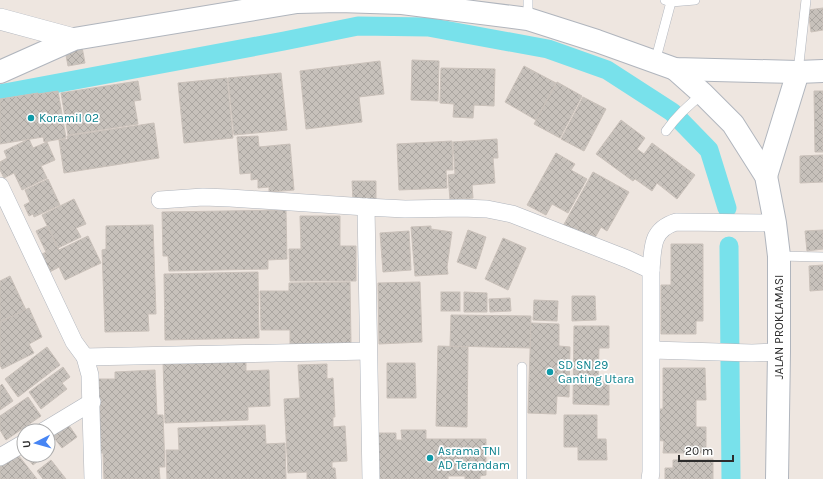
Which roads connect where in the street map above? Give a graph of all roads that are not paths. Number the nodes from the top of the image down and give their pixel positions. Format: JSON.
{"nodes":[{"id":1,"x":695,"y":0,"type":"edge"},
{"id":2,"x":806,"y":0,"type":"edge"},
{"id":3,"x":402,"y":1,"type":"edge"},
{"id":4,"x":668,"y":1,"type":"edge"},
{"id":5,"x":528,"y":9,"type":"edge"},
{"id":6,"x":0,"y":18,"type":"edge"},
{"id":7,"x":74,"y":39,"type":"junction"},
{"id":8,"x":665,"y":66,"type":"junction"},
{"id":9,"x":823,"y":71,"type":"edge"},
{"id":10,"x":0,"y":72,"type":"edge"},
{"id":11,"x":798,"y":72,"type":"junction"},
{"id":12,"x":696,"y":99,"type":"junction"},
{"id":13,"x":666,"y":131,"type":"dead end"},
{"id":14,"x":766,"y":176,"type":"junction"},
{"id":15,"x":0,"y":186,"type":"edge"},
{"id":16,"x":160,"y":200,"type":"dead end"},
{"id":17,"x":366,"y":207,"type":"junction"},
{"id":18,"x":775,"y":223,"type":"junction"},
{"id":19,"x":779,"y":256,"type":"junction"},
{"id":20,"x":823,"y":256,"type":"edge"},
{"id":21,"x":650,"y":270,"type":"junction"},
{"id":22,"x":652,"y":350,"type":"junction"},
{"id":23,"x":368,"y":351,"type":"junction"},
{"id":24,"x":779,"y":352,"type":"junction"},
{"id":25,"x":85,"y":357,"type":"junction"},
{"id":26,"x":522,"y":367,"type":"dead end"},
{"id":27,"x":92,"y":402,"type":"junction"},
{"id":28,"x":56,"y":424,"type":"edge"},
{"id":29,"x":16,"y":448,"type":"edge"},
{"id":30,"x":0,"y":457,"type":"edge"},
{"id":31,"x":93,"y":479,"type":"edge"},
{"id":32,"x":371,"y":479,"type":"edge"},
{"id":33,"x":522,"y":479,"type":"edge"},
{"id":34,"x":650,"y":479,"type":"edge"},
{"id":35,"x":777,"y":479,"type":"edge"}],
"edges":[{"from":1,"to":4,"type":"lane"},
{"from":2,"to":11,"type":"lane"},
{"from":3,"to":5,"type":"main road"},
{"from":3,"to":7,"type":"main road"},
{"from":4,"to":8,"type":"lane"},
{"from":5,"to":8,"type":"main road"},
{"from":6,"to":7,"type":"street"},
{"from":7,"to":10,"type":"main road"},
{"from":8,"to":11,"type":"main road"},
{"from":8,"to":12,"type":"main road"},
{"from":9,"to":11,"type":"main road"},
{"from":11,"to":14,"type":"main road"},
{"from":12,"to":13,"type":"lane"},
{"from":12,"to":14,"type":"main road"},
{"from":14,"to":18,"type":"main road","name":"JALAN PROKLAMASI"},
{"from":15,"to":25,"type":"street"},
{"from":16,"to":17,"type":"street"},
{"from":17,"to":21,"type":"street"},
{"from":17,"to":23,"type":"street"},
{"from":18,"to":19,"type":"main road","name":"JALAN PROKLAMASI"},
{"from":18,"to":21,"type":"street"},
{"from":19,"to":20,"type":"lane"},
{"from":19,"to":24,"type":"main road","name":"JALAN PROKLAMASI"},
{"from":21,"to":22,"type":"street"},
{"from":22,"to":24,"type":"street"},
{"from":22,"to":34,"type":"street"},
{"from":23,"to":25,"type":"street"},
{"from":23,"to":32,"type":"street"},
{"from":24,"to":35,"type":"main road","name":"JALAN PROKLAMASI"},
{"from":25,"to":27,"type":"street"},
{"from":26,"to":33,"type":"lane"},
{"from":27,"to":28,"type":"street"},
{"from":27,"to":31,"type":"street"},
{"from":29,"to":30,"type":"street"}]}
